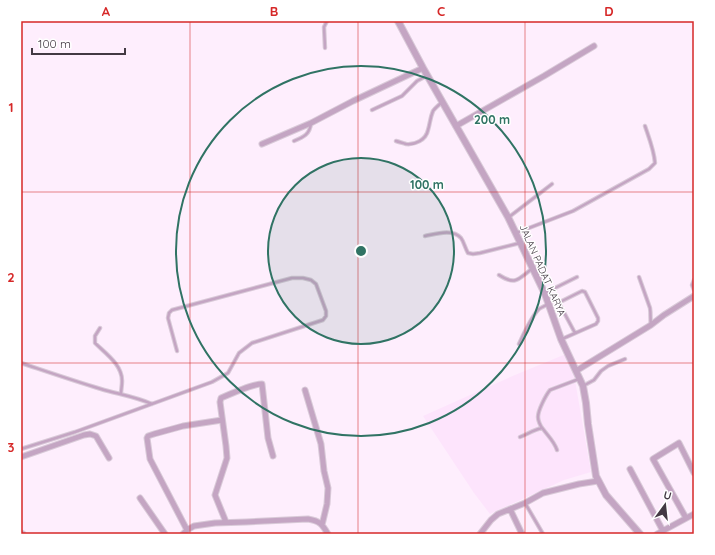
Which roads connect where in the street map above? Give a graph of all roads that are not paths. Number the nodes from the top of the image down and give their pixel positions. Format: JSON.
{"nodes":[{"id":1,"x":327,"y":21,"type":"edge"},
{"id":2,"x":398,"y":21,"type":"edge"},
{"id":3,"x":594,"y":46,"type":"dead end"},
{"id":4,"x":325,"y":48,"type":"dead end"},
{"id":5,"x":424,"y":68,"type":"junction"},
{"id":6,"x":428,"y":75,"type":"junction"},
{"id":7,"x":443,"y":102,"type":"junction"},
{"id":8,"x":372,"y":110,"type":"dead end"},
{"id":9,"x":311,"y":123,"type":"junction"},
{"id":10,"x":456,"y":126,"type":"junction"},
{"id":11,"x":645,"y":126,"type":"dead end"},
{"id":12,"x":294,"y":141,"type":"dead end"},
{"id":13,"x":396,"y":141,"type":"dead end"},
{"id":14,"x":262,"y":144,"type":"dead end"},
{"id":15,"x":552,"y":184,"type":"dead end"},
{"id":16,"x":508,"y":217,"type":"junction"},
{"id":17,"x":516,"y":233,"type":"junction"},
{"id":18,"x":425,"y":236,"type":"dead end"},
{"id":19,"x":521,"y":242,"type":"junction"},
{"id":20,"x":533,"y":268,"type":"junction"},
{"id":21,"x":499,"y":275,"type":"dead end"},
{"id":22,"x":577,"y":277,"type":"dead end"},
{"id":23,"x":639,"y":277,"type":"dead end"},
{"id":24,"x":694,"y":280,"type":"edge"},
{"id":25,"x":694,"y":290,"type":"edge"},
{"id":26,"x":545,"y":294,"type":"junction"},
{"id":27,"x":694,"y":296,"type":"edge"},
{"id":28,"x":548,"y":304,"type":"junction"},
{"id":29,"x":651,"y":325,"type":"junction"},
{"id":30,"x":100,"y":328,"type":"dead end"},
{"id":31,"x":574,"y":333,"type":"junction"},
{"id":32,"x":561,"y":340,"type":"junction"},
{"id":33,"x":519,"y":344,"type":"dead end"},
{"id":34,"x":177,"y":351,"type":"dead end"},
{"id":35,"x":625,"y":359,"type":"dead end"},
{"id":36,"x":21,"y":363,"type":"edge"},
{"id":37,"x":576,"y":372,"type":"junction"},
{"id":38,"x":580,"y":379,"type":"junction"},
{"id":39,"x":583,"y":386,"type":"junction"},
{"id":40,"x":305,"y":390,"type":"dead end"},
{"id":41,"x":121,"y":394,"type":"junction"},
{"id":42,"x":152,"y":404,"type":"junction"},
{"id":43,"x":222,"y":420,"type":"junction"},
{"id":44,"x":542,"y":428,"type":"junction"},
{"id":45,"x":520,"y":437,"type":"dead end"},
{"id":46,"x":21,"y":449,"type":"edge"},
{"id":47,"x":557,"y":450,"type":"dead end"},
{"id":48,"x":273,"y":456,"type":"dead end"},
{"id":49,"x":21,"y":457,"type":"edge"},
{"id":50,"x":109,"y":458,"type":"dead end"},
{"id":51,"x":630,"y":469,"type":"dead end"},
{"id":52,"x":694,"y":473,"type":"edge"},
{"id":53,"x":598,"y":481,"type":"junction"},
{"id":54,"x":140,"y":498,"type":"dead end"},
{"id":55,"x":525,"y":503,"type":"junction"},
{"id":56,"x":510,"y":509,"type":"junction"},
{"id":57,"x":694,"y":514,"type":"edge"},
{"id":58,"x":686,"y":518,"type":"junction"},
{"id":59,"x":226,"y":522,"type":"junction"},
{"id":60,"x":322,"y":524,"type":"junction"},
{"id":61,"x":187,"y":530,"type":"junction"},
{"id":62,"x":663,"y":531,"type":"junction"},
{"id":63,"x":165,"y":534,"type":"edge"},
{"id":64,"x":183,"y":534,"type":"edge"},
{"id":65,"x":328,"y":534,"type":"edge"},
{"id":66,"x":480,"y":534,"type":"edge"},
{"id":67,"x":522,"y":534,"type":"edge"},
{"id":68,"x":543,"y":534,"type":"edge"},
{"id":69,"x":640,"y":534,"type":"edge"},
{"id":70,"x":656,"y":534,"type":"edge"}],
"edges":[{"from":1,"to":4,"type":"lane"},
{"from":2,"to":5,"type":"street","name":"JALAN PADAT KARYA"},
{"from":3,"to":10,"type":"street"},
{"from":5,"to":6,"type":"street","name":"JALAN PADAT KARYA"},
{"from":5,"to":9,"type":"street"},
{"from":6,"to":7,"type":"street","name":"JALAN PADAT KARYA"},
{"from":6,"to":8,"type":"lane"},
{"from":7,"to":10,"type":"street","name":"JALAN PADAT KARYA"},
{"from":7,"to":13,"type":"lane"},
{"from":9,"to":12,"type":"lane"},
{"from":9,"to":14,"type":"street"},
{"from":10,"to":16,"type":"street","name":"JALAN PADAT KARYA"},
{"from":11,"to":17,"type":"lane"},
{"from":15,"to":16,"type":"lane"},
{"from":16,"to":17,"type":"street","name":"JALAN PADAT KARYA"},
{"from":17,"to":19,"type":"street","name":"JALAN PADAT KARYA"},
{"from":18,"to":19,"type":"lane"},
{"from":19,"to":20,"type":"street","name":"JALAN PADAT KARYA"},
{"from":20,"to":21,"type":"lane"},
{"from":20,"to":26,"type":"street","name":"JALAN PADAT KARYA"},
{"from":22,"to":26,"type":"lane"},
{"from":23,"to":29,"type":"lane"},
{"from":24,"to":25,"type":"lane"},
{"from":26,"to":28,"type":"street","name":"JALAN PADAT KARYA"},
{"from":27,"to":29,"type":"street"},
{"from":28,"to":32,"type":"street","name":"JALAN PADAT KARYA"},
{"from":28,"to":33,"type":"lane"},
{"from":29,"to":37,"type":"street"},
{"from":30,"to":41,"type":"lane"},
{"from":31,"to":31,"type":"lane"},
{"from":31,"to":32,"type":"lane"},
{"from":32,"to":37,"type":"street","name":"JALAN PADAT KARYA"},
{"from":34,"to":42,"type":"lane"},
{"from":35,"to":39,"type":"lane"},
{"from":36,"to":41,"type":"lane"},
{"from":37,"to":38,"type":"street","name":"JALAN PADAT KARYA"},
{"from":38,"to":39,"type":"street","name":"JALAN PADAT KARYA"},
{"from":38,"to":44,"type":"lane"},
{"from":39,"to":53,"type":"street","name":"JALAN PADAT KARYA"},
{"from":40,"to":60,"type":"street"},
{"from":41,"to":42,"type":"lane"},
{"from":42,"to":46,"type":"lane"},
{"from":43,"to":48,"type":"street"},
{"from":43,"to":59,"type":"street"},
{"from":43,"to":61,"type":"street"},
{"from":44,"to":45,"type":"lane"},
{"from":44,"to":47,"type":"lane"},
{"from":49,"to":50,"type":"street"},
{"from":51,"to":62,"type":"street"},
{"from":52,"to":58,"type":"street"},
{"from":53,"to":55,"type":"street"},
{"from":53,"to":69,"type":"street","name":"JALAN PADAT KARYA"},
{"from":54,"to":63,"type":"street"},
{"from":55,"to":56,"type":"street"},
{"from":55,"to":68,"type":"lane"},
{"from":56,"to":66,"type":"street"},
{"from":56,"to":67,"type":"street"},
{"from":57,"to":58,"type":"street"},
{"from":58,"to":62,"type":"street"},
{"from":59,"to":60,"type":"street"},
{"from":59,"to":61,"type":"street"},
{"from":60,"to":65,"type":"street"},
{"from":61,"to":64,"type":"street"},
{"from":62,"to":70,"type":"street"}]}
